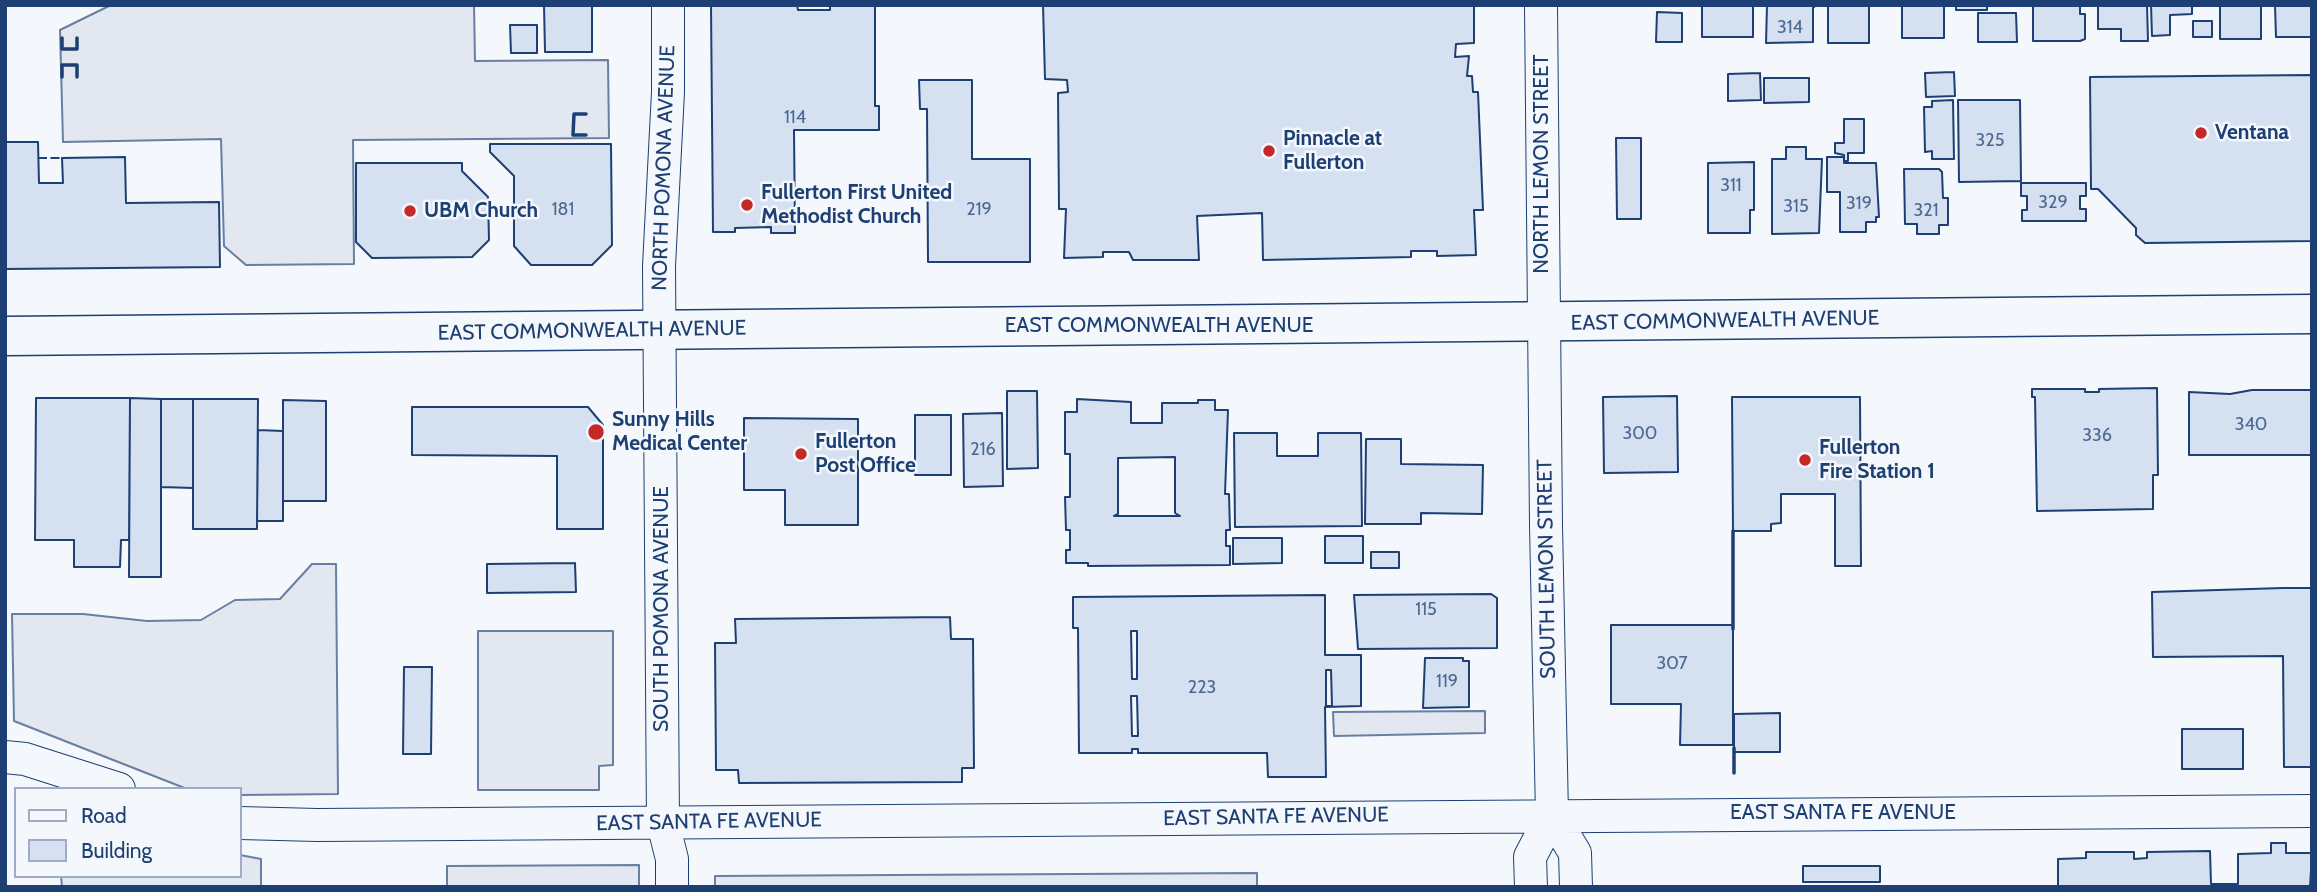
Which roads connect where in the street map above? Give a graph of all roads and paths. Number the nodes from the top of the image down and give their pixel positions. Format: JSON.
{"nodes":[{"id":1,"x":668,"y":5,"type":"edge"},
{"id":2,"x":1541,"y":5,"type":"edge"},
{"id":3,"x":2312,"y":314,"type":"edge"},
{"id":4,"x":1543,"y":323,"type":"junction"},
{"id":5,"x":660,"y":330,"type":"junction"},
{"id":6,"x":5,"y":336,"type":"edge"},
{"id":7,"x":5,"y":757,"type":"edge"},
{"id":8,"x":113,"y":787,"type":"edge"},
{"id":9,"x":2312,"y":811,"type":"edge"},
{"id":10,"x":1552,"y":815,"type":"junction"},
{"id":11,"x":242,"y":823,"type":"edge"},
{"id":12,"x":663,"y":823,"type":"junction"},
{"id":13,"x":672,"y":887,"type":"edge"},
{"id":14,"x":1531,"y":887,"type":"edge"},
{"id":15,"x":1576,"y":887,"type":"edge"}],
"edges":[{"from":1,"to":5,"type":"street","name":"NORTH POMONA AVENUE"},
{"from":2,"to":4,"type":"street","name":"NORTH LEMON STREET"},
{"from":3,"to":4,"type":"main road","name":"EAST COMMONWEALTH AVENUE"},
{"from":4,"to":5,"type":"main road","name":"EAST COMMONWEALTH AVENUE"},
{"from":4,"to":10,"type":"street","name":"SOUTH LEMON STREET"},
{"from":5,"to":6,"type":"main road","name":"EAST COMMONWEALTH AVENUE"},
{"from":5,"to":12,"type":"street","name":"SOUTH POMONA AVENUE"},
{"from":7,"to":8,"type":"street"},
{"from":9,"to":10,"type":"street","name":"EAST SANTA FE AVENUE"},
{"from":10,"to":12,"type":"street","name":"EAST SANTA FE AVENUE"},
{"from":10,"to":14,"type":"street","name":"SOUTH LEMON STREET"},
{"from":10,"to":15,"type":"street"},
{"from":11,"to":12,"type":"street","name":"EAST SANTA FE AVENUE"},
{"from":12,"to":13,"type":"street","name":"SOUTH POMONA AVENUE"}]}
